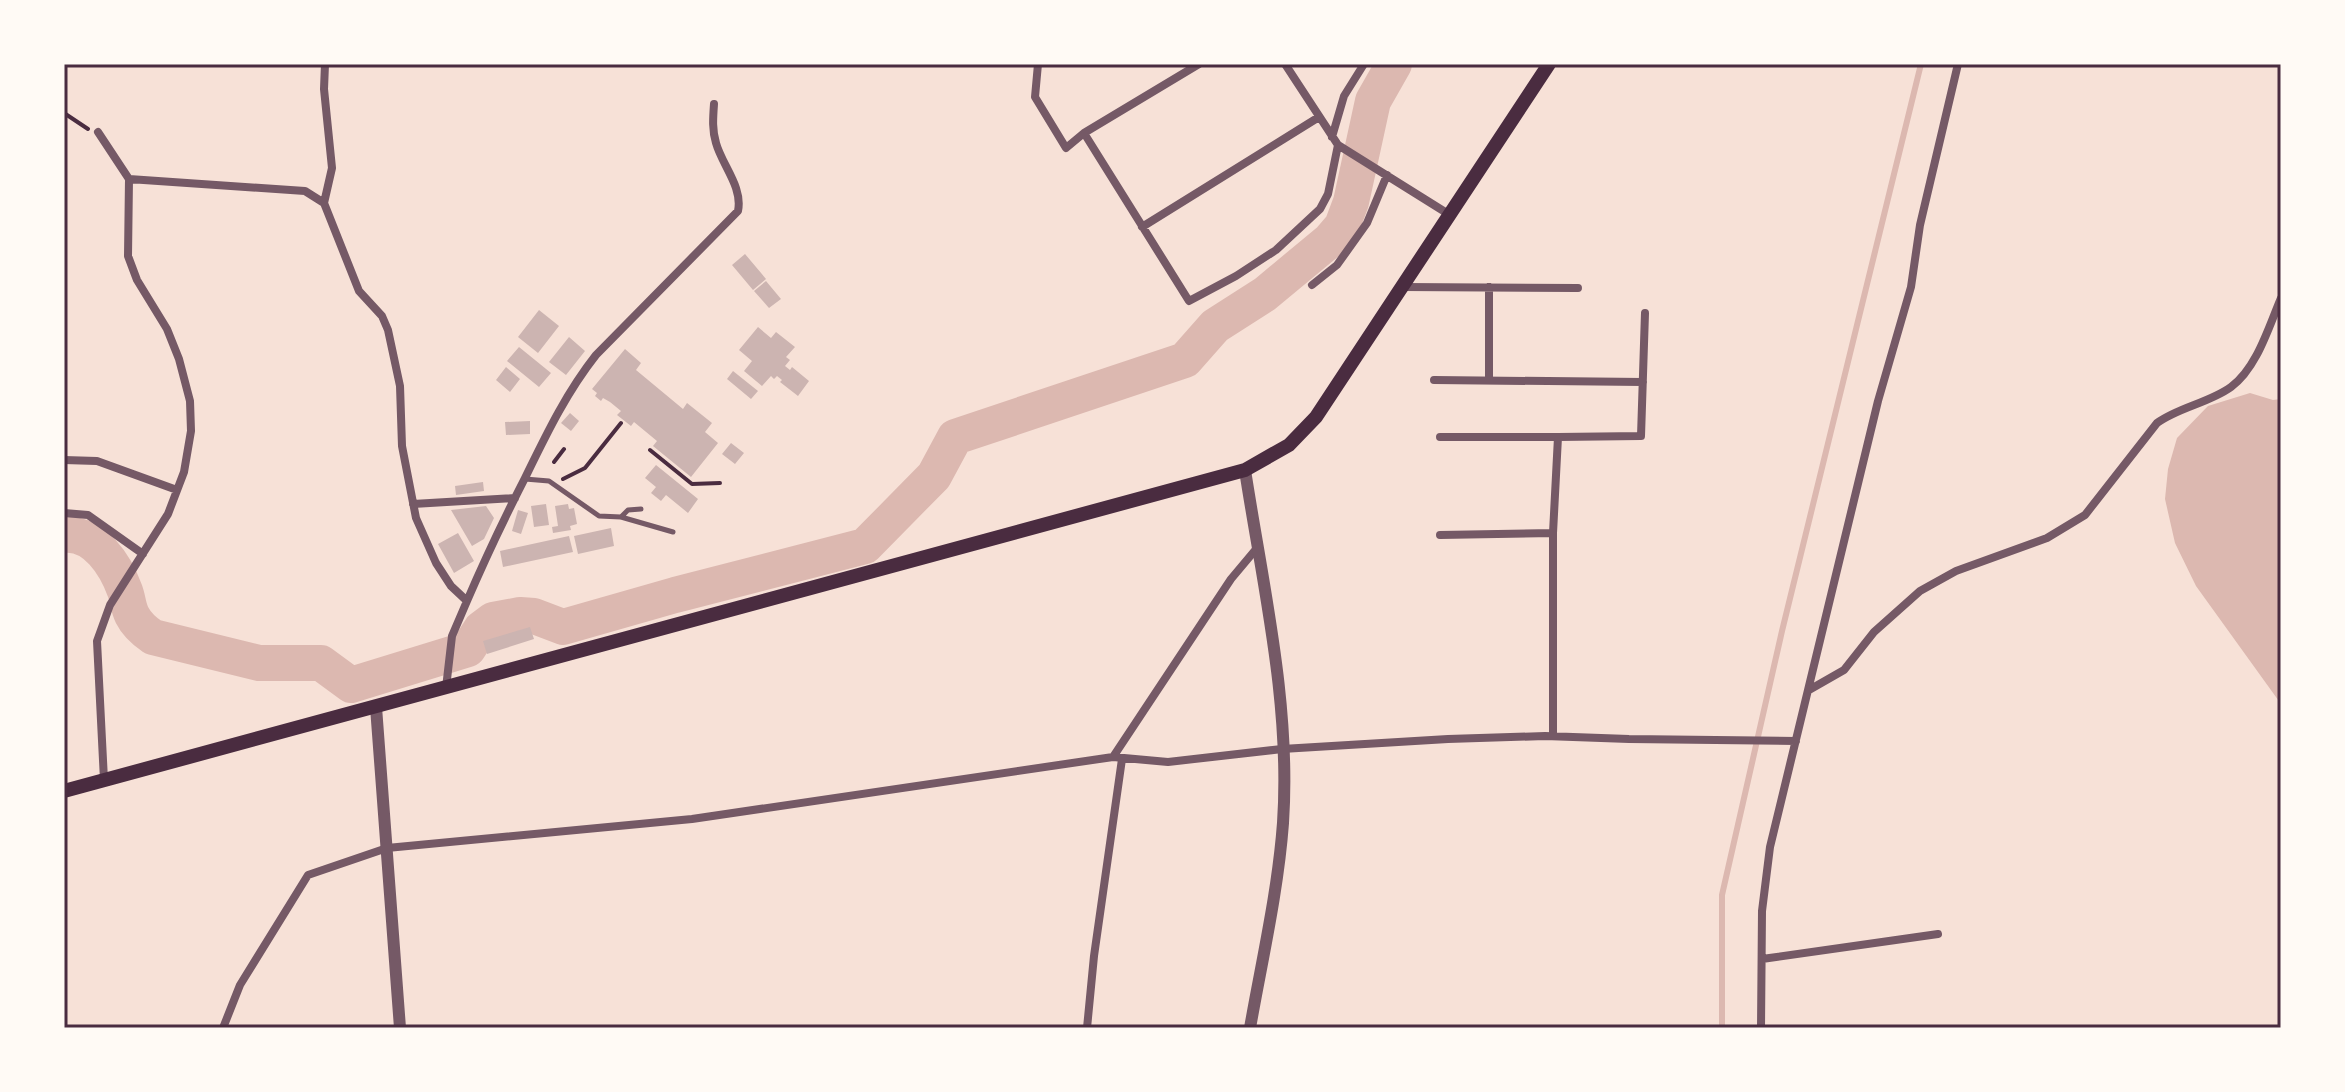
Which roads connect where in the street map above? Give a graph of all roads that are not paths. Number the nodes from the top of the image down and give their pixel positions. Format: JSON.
{"nodes":[{"id":1,"x":325,"y":64,"type":"edge"},
{"id":2,"x":1038,"y":64,"type":"edge"},
{"id":3,"x":1199,"y":64,"type":"edge"},
{"id":4,"x":1285,"y":64,"type":"edge"},
{"id":5,"x":1364,"y":64,"type":"edge"},
{"id":6,"x":1549,"y":64,"type":"edge"},
{"id":7,"x":1958,"y":64,"type":"edge"},
{"id":8,"x":714,"y":104,"type":"dead end"},
{"id":9,"x":1319,"y":117,"type":"junction"},
{"id":10,"x":98,"y":132,"type":"road end"},
{"id":11,"x":1084,"y":133,"type":"junction"},
{"id":12,"x":1332,"y":137,"type":"junction"},
{"id":13,"x":1338,"y":145,"type":"junction"},
{"id":14,"x":1387,"y":175,"type":"junction"},
{"id":15,"x":129,"y":179,"type":"junction"},
{"id":16,"x":324,"y":203,"type":"junction"},
{"id":17,"x":1450,"y":215,"type":"junction"},
{"id":18,"x":1142,"y":227,"type":"junction"},
{"id":19,"x":1312,"y":285,"type":"dead end"},
{"id":20,"x":1402,"y":287,"type":"junction"},
{"id":21,"x":1489,"y":287,"type":"junction"},
{"id":22,"x":1578,"y":288,"type":"dead end"},
{"id":23,"x":2281,"y":298,"type":"edge"},
{"id":24,"x":1645,"y":313,"type":"dead end"},
{"id":25,"x":1434,"y":380,"type":"dead end"},
{"id":26,"x":1489,"y":380,"type":"junction"},
{"id":27,"x":1643,"y":382,"type":"junction"},
{"id":28,"x":1440,"y":437,"type":"dead end"},
{"id":29,"x":1558,"y":437,"type":"junction"},
{"id":30,"x":64,"y":460,"type":"edge"},
{"id":31,"x":1245,"y":470,"type":"junction"},
{"id":32,"x":524,"y":479,"type":"junction"},
{"id":33,"x":177,"y":490,"type":"junction"},
{"id":34,"x":515,"y":498,"type":"junction"},
{"id":35,"x":413,"y":504,"type":"junction"},
{"id":36,"x":641,"y":509,"type":"dead end"},
{"id":37,"x":64,"y":513,"type":"edge"},
{"id":38,"x":621,"y":517,"type":"junction"},
{"id":39,"x":673,"y":532,"type":"dead end"},
{"id":40,"x":1553,"y":533,"type":"junction"},
{"id":41,"x":1440,"y":535,"type":"dead end"},
{"id":42,"x":1257,"y":548,"type":"junction"},
{"id":43,"x":143,"y":554,"type":"junction"},
{"id":44,"x":467,"y":601,"type":"junction"},
{"id":45,"x":446,"y":688,"type":"junction"},
{"id":46,"x":1809,"y":690,"type":"junction"},
{"id":47,"x":376,"y":707,"type":"junction"},
{"id":48,"x":1553,"y":736,"type":"junction"},
{"id":49,"x":1796,"y":741,"type":"junction"},
{"id":50,"x":1282,"y":749,"type":"junction"},
{"id":51,"x":1118,"y":758,"type":"junction"},
{"id":52,"x":104,"y":780,"type":"junction"},
{"id":53,"x":64,"y":791,"type":"edge"},
{"id":54,"x":387,"y":848,"type":"junction"},
{"id":55,"x":1938,"y":934,"type":"dead end"},
{"id":56,"x":1762,"y":959,"type":"junction"},
{"id":57,"x":223,"y":1028,"type":"edge"},
{"id":58,"x":400,"y":1028,"type":"edge"},
{"id":59,"x":1087,"y":1028,"type":"edge"},
{"id":60,"x":1250,"y":1028,"type":"edge"},
{"id":61,"x":1761,"y":1028,"type":"edge"}],
"edges":[{"from":1,"to":16,"type":"street"},
{"from":2,"to":11,"type":"street"},
{"from":3,"to":11,"type":"street"},
{"from":4,"to":9,"type":"street"},
{"from":5,"to":12,"type":"street"},
{"from":6,"to":17,"type":"main road"},
{"from":7,"to":46,"type":"street"},
{"from":8,"to":32,"type":"street"},
{"from":9,"to":12,"type":"street"},
{"from":9,"to":18,"type":"street"},
{"from":10,"to":15,"type":"street"},
{"from":11,"to":18,"type":"street"},
{"from":12,"to":13,"type":"street"},
{"from":13,"to":14,"type":"street"},
{"from":13,"to":18,"type":"street"},
{"from":14,"to":17,"type":"street"},
{"from":14,"to":19,"type":"street"},
{"from":15,"to":16,"type":"street"},
{"from":15,"to":33,"type":"street"},
{"from":16,"to":35,"type":"street"},
{"from":17,"to":20,"type":"main road"},
{"from":20,"to":21,"type":"street"},
{"from":20,"to":31,"type":"main road"},
{"from":21,"to":22,"type":"street"},
{"from":21,"to":26,"type":"street"},
{"from":23,"to":46,"type":"street"},
{"from":24,"to":27,"type":"street"},
{"from":25,"to":26,"type":"street"},
{"from":26,"to":27,"type":"street"},
{"from":27,"to":29,"type":"street"},
{"from":28,"to":29,"type":"street"},
{"from":29,"to":40,"type":"street"},
{"from":30,"to":33,"type":"street"},
{"from":31,"to":42,"type":"street"},
{"from":31,"to":45,"type":"main road"},
{"from":32,"to":34,"type":"street"},
{"from":32,"to":38,"type":"lane"},
{"from":33,"to":43,"type":"street"},
{"from":34,"to":35,"type":"street"},
{"from":34,"to":44,"type":"street"},
{"from":35,"to":44,"type":"street"},
{"from":36,"to":38,"type":"lane"},
{"from":37,"to":43,"type":"street"},
{"from":38,"to":39,"type":"lane"},
{"from":40,"to":41,"type":"street"},
{"from":40,"to":48,"type":"street"},
{"from":42,"to":50,"type":"street"},
{"from":42,"to":51,"type":"street"},
{"from":43,"to":52,"type":"street"},
{"from":44,"to":45,"type":"street"},
{"from":45,"to":47,"type":"main road"},
{"from":46,"to":49,"type":"street"},
{"from":47,"to":52,"type":"main road"},
{"from":47,"to":54,"type":"street"},
{"from":48,"to":49,"type":"street"},
{"from":48,"to":50,"type":"street"},
{"from":49,"to":56,"type":"street"},
{"from":50,"to":51,"type":"street"},
{"from":50,"to":60,"type":"street"},
{"from":51,"to":54,"type":"street"},
{"from":51,"to":59,"type":"street"},
{"from":52,"to":53,"type":"main road"},
{"from":54,"to":57,"type":"street"},
{"from":54,"to":58,"type":"street"},
{"from":55,"to":56,"type":"street"},
{"from":56,"to":61,"type":"street"}]}
